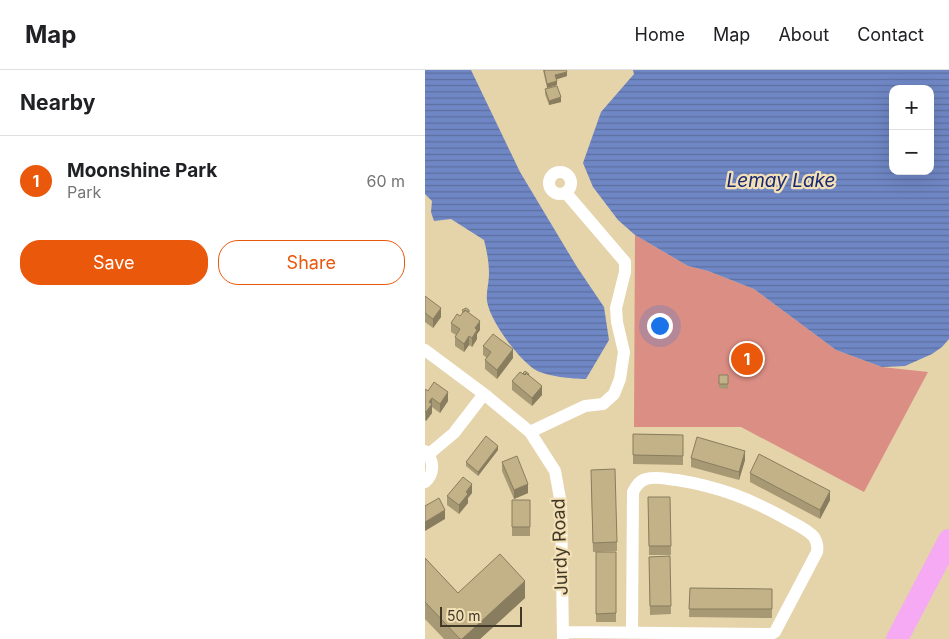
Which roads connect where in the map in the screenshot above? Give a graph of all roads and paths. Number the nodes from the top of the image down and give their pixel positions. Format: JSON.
{"nodes":[{"id":1,"x":566,"y":194,"type":"dead end"},
{"id":2,"x":425,"y":350,"type":"edge"},
{"id":3,"x":484,"y":394,"type":"junction"},
{"id":4,"x":530,"y":432,"type":"junction"},
{"id":5,"x":427,"y":452,"type":"edge"},
{"id":6,"x":425,"y":482,"type":"edge"},
{"id":7,"x":949,"y":540,"type":"edge"},
{"id":8,"x":632,"y":633,"type":"junction"},
{"id":9,"x":563,"y":636,"type":"edge"},
{"id":10,"x":897,"y":639,"type":"edge"}],
"edges":[{"from":1,"to":4,"type":"street"},
{"from":2,"to":3,"type":"street","name":"Jurdy Road"},
{"from":3,"to":4,"type":"street","name":"Jurdy Road"},
{"from":3,"to":5,"type":"street"},
{"from":4,"to":9,"type":"street","name":"Jurdy Road"},
{"from":5,"to":6,"type":"street"},
{"from":7,"to":10,"type":"highway"},
{"from":8,"to":8,"type":"street"},
{"from":8,"to":9,"type":"street"}]}
